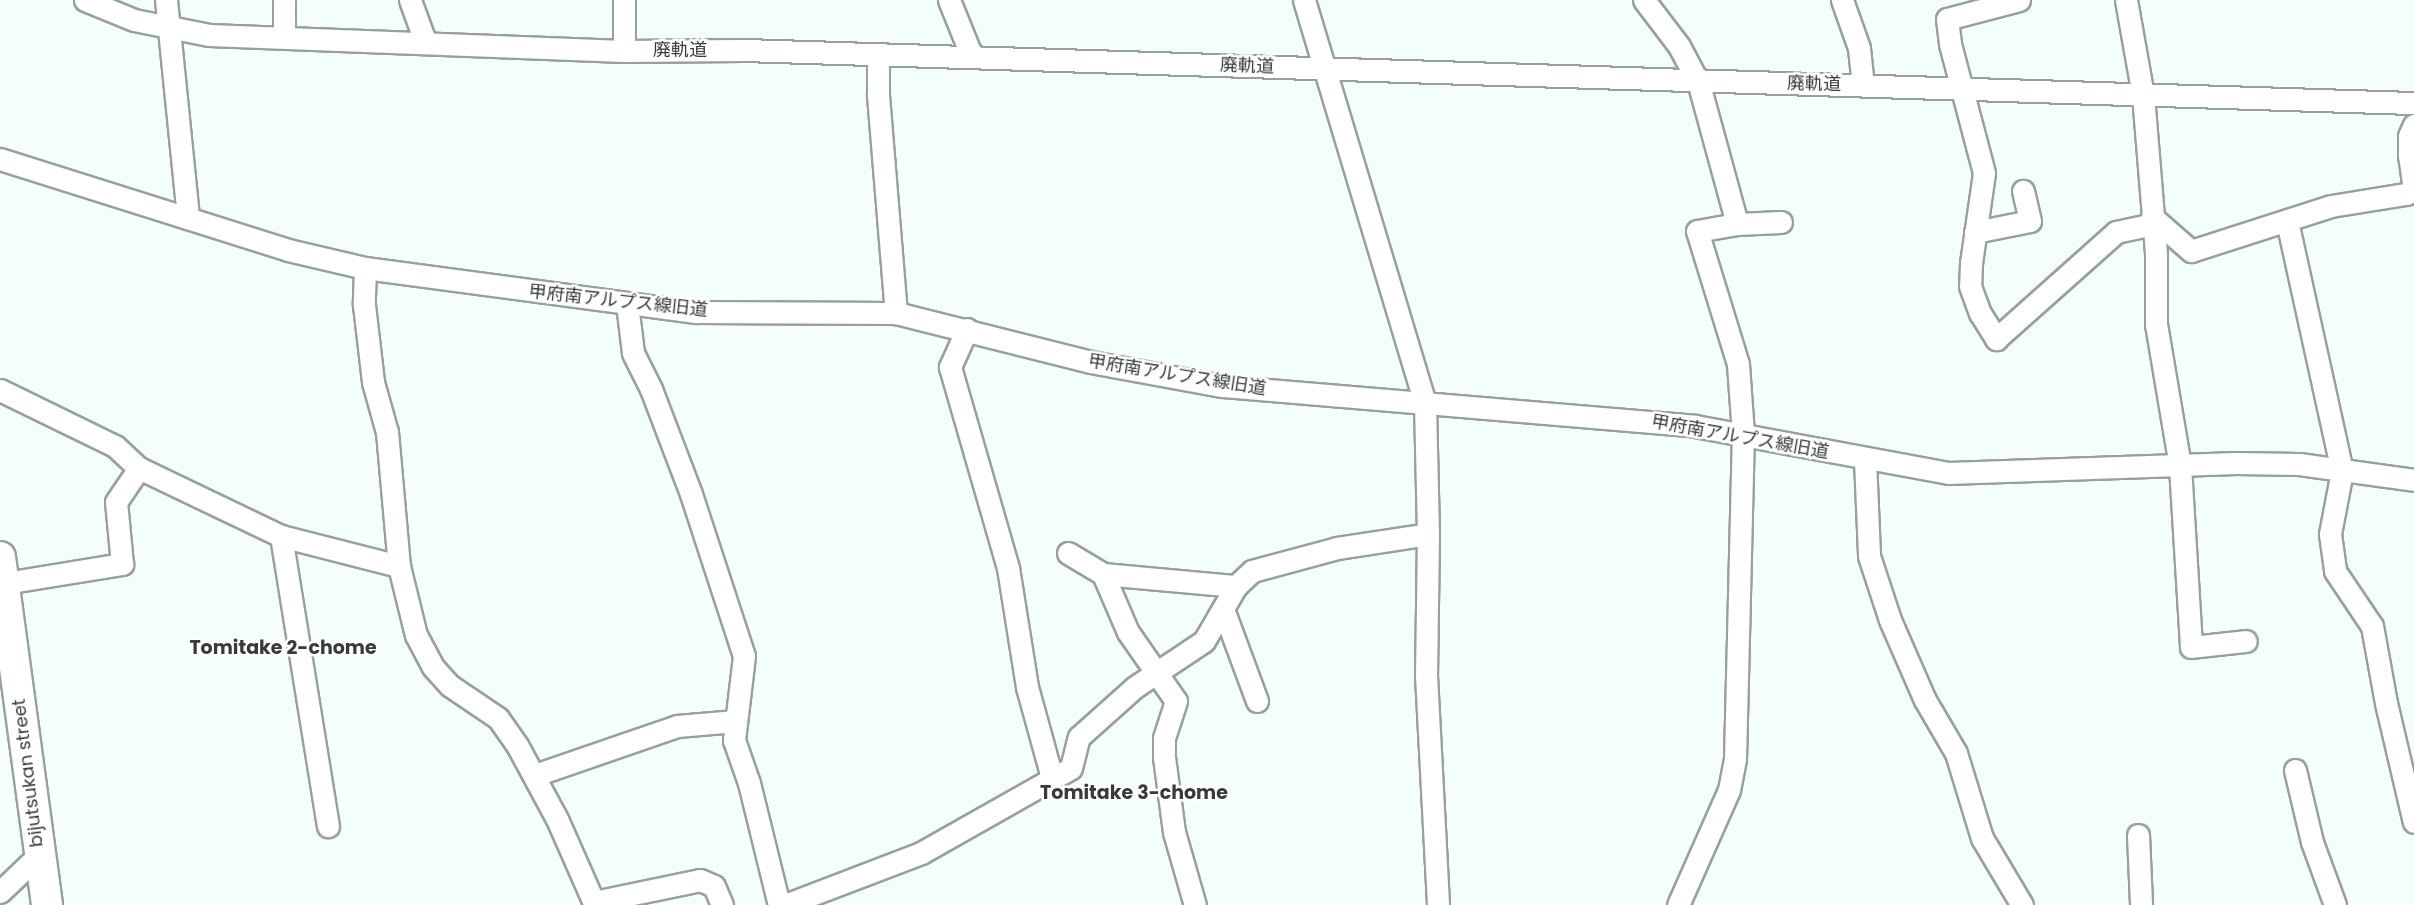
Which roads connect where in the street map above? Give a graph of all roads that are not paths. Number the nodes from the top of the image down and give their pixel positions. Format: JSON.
{"nodes":[{"id":1,"x":85,"y":0,"type":"edge"},
{"id":2,"x":166,"y":0,"type":"edge"},
{"id":3,"x":284,"y":0,"type":"edge"},
{"id":4,"x":410,"y":0,"type":"edge"},
{"id":5,"x":624,"y":0,"type":"edge"},
{"id":6,"x":949,"y":0,"type":"edge"},
{"id":7,"x":1304,"y":0,"type":"edge"},
{"id":8,"x":1644,"y":0,"type":"edge"},
{"id":9,"x":1842,"y":0,"type":"edge"},
{"id":10,"x":2019,"y":0,"type":"edge"},
{"id":11,"x":2126,"y":0,"type":"edge"},
{"id":12,"x":1946,"y":10,"type":"edge"},
{"id":13,"x":170,"y":28,"type":"junction"},
{"id":14,"x":284,"y":37,"type":"junction"},
{"id":15,"x":425,"y":41,"type":"junction"},
{"id":16,"x":624,"y":51,"type":"junction"},
{"id":17,"x":878,"y":54,"type":"junction"},
{"id":18,"x":972,"y":57,"type":"junction"},
{"id":19,"x":1326,"y":69,"type":"junction"},
{"id":20,"x":1698,"y":80,"type":"junction"},
{"id":21,"x":1863,"y":85,"type":"junction"},
{"id":22,"x":1962,"y":86,"type":"junction"},
{"id":23,"x":2143,"y":95,"type":"junction"},
{"id":24,"x":2414,"y":103,"type":"edge"},
{"id":25,"x":2414,"y":125,"type":"edge"},
{"id":26,"x":0,"y":159,"type":"edge"},
{"id":27,"x":2023,"y":191,"type":"dead end"},
{"id":28,"x":188,"y":218,"type":"junction"},
{"id":29,"x":2152,"y":220,"type":"junction"},
{"id":30,"x":2287,"y":221,"type":"junction"},
{"id":31,"x":1781,"y":222,"type":"dead end"},
{"id":32,"x":1737,"y":223,"type":"junction"},
{"id":33,"x":1975,"y":233,"type":"junction"},
{"id":34,"x":365,"y":268,"type":"junction"},
{"id":35,"x":627,"y":304,"type":"junction"},
{"id":36,"x":896,"y":313,"type":"junction"},
{"id":37,"x":967,"y":329,"type":"junction"},
{"id":38,"x":0,"y":390,"type":"edge"},
{"id":39,"x":1425,"y":403,"type":"junction"},
{"id":40,"x":1743,"y":434,"type":"junction"},
{"id":41,"x":1865,"y":460,"type":"junction"},
{"id":42,"x":2180,"y":466,"type":"junction"},
{"id":43,"x":139,"y":468,"type":"junction"},
{"id":44,"x":2342,"y":471,"type":"junction"},
{"id":45,"x":2414,"y":480,"type":"edge"},
{"id":46,"x":1428,"y":534,"type":"junction"},
{"id":47,"x":281,"y":536,"type":"junction"},
{"id":48,"x":1069,"y":553,"type":"dead end"},
{"id":49,"x":399,"y":566,"type":"junction"},
{"id":50,"x":2,"y":570,"type":"edge"},
{"id":51,"x":1103,"y":574,"type":"junction"},
{"id":52,"x":1236,"y":586,"type":"junction"},
{"id":53,"x":1223,"y":609,"type":"junction"},
{"id":54,"x":2246,"y":641,"type":"dead end"},
{"id":55,"x":1154,"y":673,"type":"junction"},
{"id":56,"x":1257,"y":701,"type":"dead end"},
{"id":57,"x":736,"y":721,"type":"junction"},
{"id":58,"x":2295,"y":770,"type":"dead end"},
{"id":59,"x":535,"y":775,"type":"junction"},
{"id":60,"x":1052,"y":778,"type":"junction"},
{"id":61,"x":2414,"y":822,"type":"edge"},
{"id":62,"x":328,"y":826,"type":"dead end"},
{"id":63,"x":2138,"y":835,"type":"dead end"},
{"id":64,"x":38,"y":856,"type":"junction"},
{"id":65,"x":0,"y":892,"type":"edge"},
{"id":66,"x":594,"y":903,"type":"edge"},
{"id":67,"x":47,"y":905,"type":"edge"},
{"id":68,"x":722,"y":905,"type":"edge"},
{"id":69,"x":779,"y":905,"type":"edge"},
{"id":70,"x":785,"y":905,"type":"edge"},
{"id":71,"x":1195,"y":905,"type":"edge"},
{"id":72,"x":1438,"y":905,"type":"edge"},
{"id":73,"x":1678,"y":905,"type":"edge"},
{"id":74,"x":2022,"y":905,"type":"edge"},
{"id":75,"x":2141,"y":905,"type":"edge"},
{"id":76,"x":2335,"y":905,"type":"edge"}],
"edges":[{"from":1,"to":13,"type":"street","name":"廃軌道"},
{"from":2,"to":13,"type":"street"},
{"from":3,"to":14,"type":"street"},
{"from":4,"to":15,"type":"street"},
{"from":5,"to":16,"type":"street"},
{"from":6,"to":18,"type":"street"},
{"from":7,"to":19,"type":"street"},
{"from":8,"to":20,"type":"street"},
{"from":9,"to":21,"type":"street"},
{"from":10,"to":12,"type":"street"},
{"from":11,"to":23,"type":"street"},
{"from":12,"to":22,"type":"street"},
{"from":13,"to":14,"type":"street","name":"廃軌道"},
{"from":13,"to":28,"type":"street"},
{"from":14,"to":15,"type":"street","name":"廃軌道"},
{"from":15,"to":16,"type":"street","name":"廃軌道"},
{"from":16,"to":17,"type":"street","name":"廃軌道"},
{"from":17,"to":18,"type":"street","name":"廃軌道"},
{"from":17,"to":36,"type":"street"},
{"from":18,"to":19,"type":"street","name":"廃軌道"},
{"from":19,"to":20,"type":"street","name":"廃軌道"},
{"from":19,"to":39,"type":"street"},
{"from":20,"to":21,"type":"street","name":"廃軌道"},
{"from":20,"to":32,"type":"street"},
{"from":21,"to":22,"type":"street","name":"廃軌道"},
{"from":22,"to":23,"type":"street","name":"廃軌道"},
{"from":22,"to":33,"type":"street"},
{"from":23,"to":24,"type":"street","name":"廃軌道"},
{"from":23,"to":29,"type":"street"},
{"from":25,"to":30,"type":"street"},
{"from":26,"to":28,"type":"street","name":"甲府南アルプス線旧道"},
{"from":27,"to":33,"type":"street"},
{"from":28,"to":34,"type":"street","name":"甲府南アルプス線旧道"},
{"from":29,"to":30,"type":"street"},
{"from":29,"to":33,"type":"street"},
{"from":29,"to":42,"type":"street"},
{"from":30,"to":44,"type":"street"},
{"from":31,"to":32,"type":"street"},
{"from":32,"to":40,"type":"street"},
{"from":34,"to":35,"type":"street","name":"甲府南アルプス線旧道"},
{"from":34,"to":49,"type":"street"},
{"from":35,"to":36,"type":"street","name":"甲府南アルプス線旧道"},
{"from":35,"to":57,"type":"street"},
{"from":36,"to":37,"type":"street","name":"甲府南アルプス線旧道"},
{"from":37,"to":39,"type":"street","name":"甲府南アルプス線旧道"},
{"from":37,"to":60,"type":"street"},
{"from":38,"to":43,"type":"street"},
{"from":39,"to":40,"type":"street","name":"甲府南アルプス線旧道"},
{"from":39,"to":46,"type":"street"},
{"from":40,"to":41,"type":"street","name":"甲府南アルプス線旧道"},
{"from":40,"to":73,"type":"street"},
{"from":41,"to":42,"type":"street","name":"甲府南アルプス線旧道"},
{"from":41,"to":74,"type":"street"},
{"from":42,"to":44,"type":"street","name":"甲府南アルプス線旧道"},
{"from":42,"to":54,"type":"street"},
{"from":43,"to":47,"type":"street"},
{"from":43,"to":50,"type":"street"},
{"from":44,"to":45,"type":"street","name":"甲府南アルプス線旧道"},
{"from":44,"to":61,"type":"street"},
{"from":46,"to":52,"type":"street"},
{"from":46,"to":72,"type":"street"},
{"from":47,"to":49,"type":"street"},
{"from":47,"to":62,"type":"street"},
{"from":48,"to":51,"type":"street"},
{"from":49,"to":59,"type":"street"},
{"from":50,"to":64,"type":"highway","name":"bijutsukan street"},
{"from":51,"to":52,"type":"street"},
{"from":51,"to":55,"type":"street"},
{"from":52,"to":53,"type":"street"},
{"from":53,"to":55,"type":"street"},
{"from":53,"to":56,"type":"street"},
{"from":55,"to":60,"type":"street"},
{"from":55,"to":71,"type":"street"},
{"from":57,"to":59,"type":"street"},
{"from":57,"to":69,"type":"street"},
{"from":58,"to":76,"type":"street"},
{"from":59,"to":66,"type":"street"},
{"from":60,"to":70,"type":"street"},
{"from":63,"to":75,"type":"street"},
{"from":64,"to":65,"type":"street"},
{"from":64,"to":67,"type":"highway","name":"bijutsukan street"},
{"from":66,"to":68,"type":"street"}]}
